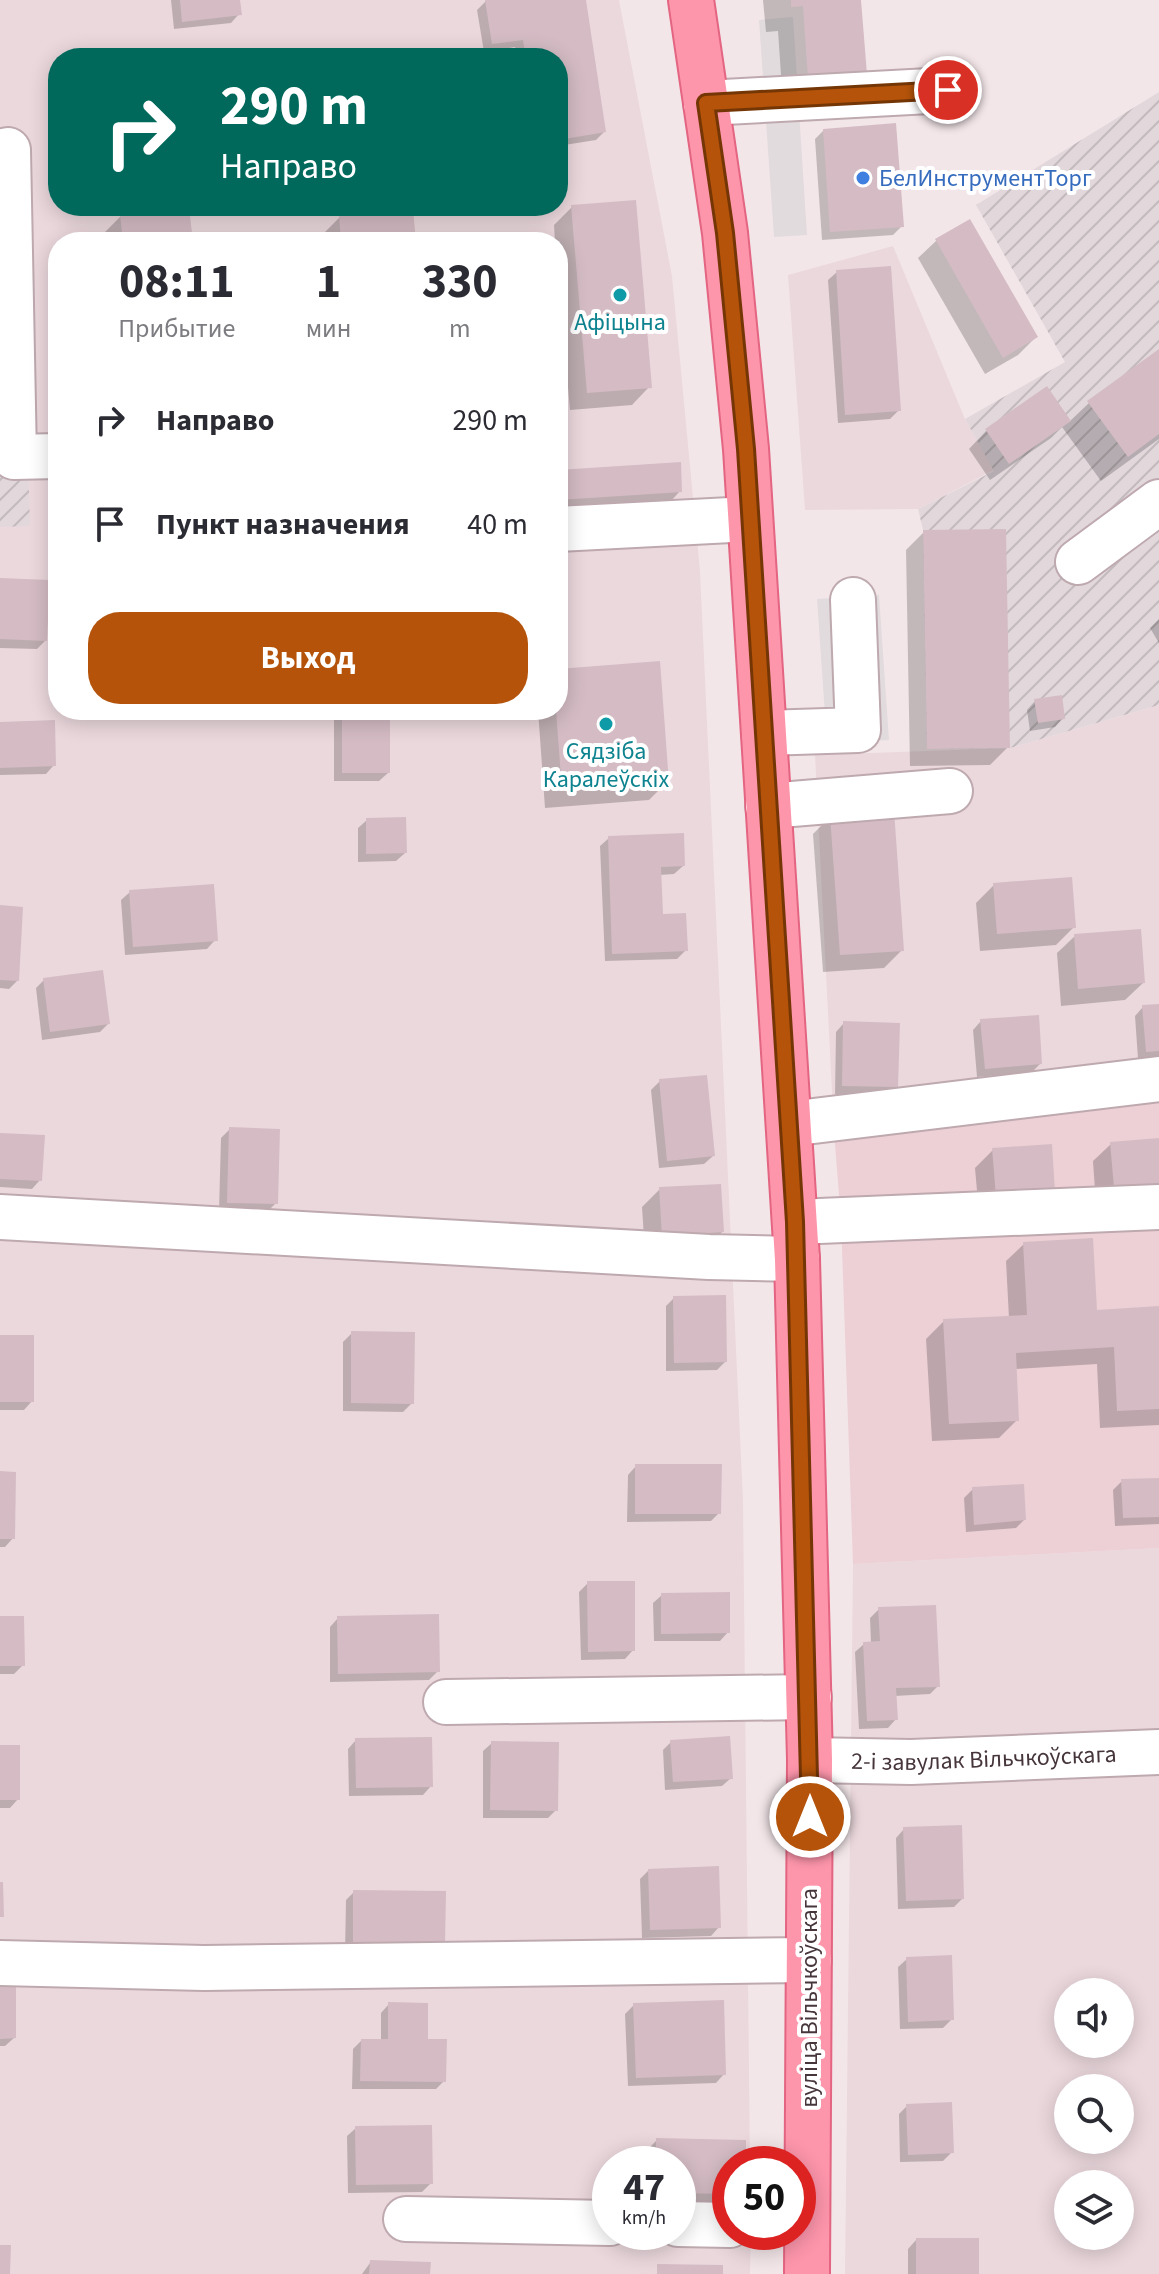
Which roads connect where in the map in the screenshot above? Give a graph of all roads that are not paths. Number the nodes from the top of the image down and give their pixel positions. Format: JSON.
{"nodes":[{"id":1,"x":691,"y":0,"type":"edge"},
{"id":2,"x":948,"y":90,"type":"dead end"},
{"id":3,"x":706,"y":103,"type":"junction"},
{"id":4,"x":0,"y":152,"type":"edge"},
{"id":5,"x":48,"y":456,"type":"edge"},
{"id":6,"x":1159,"y":502,"type":"edge"},
{"id":7,"x":750,"y":519,"type":"junction"},
{"id":8,"x":568,"y":528,"type":"edge"},
{"id":9,"x":1078,"y":562,"type":"dead end"},
{"id":10,"x":853,"y":600,"type":"dead end"},
{"id":11,"x":764,"y":733,"type":"junction"},
{"id":12,"x":950,"y":791,"type":"dead end"},
{"id":13,"x":768,"y":806,"type":"junction"},
{"id":14,"x":1159,"y":1079,"type":"edge"},
{"id":15,"x":789,"y":1124,"type":"junction"},
{"id":16,"x":1159,"y":1207,"type":"edge"},
{"id":17,"x":0,"y":1217,"type":"edge"},
{"id":18,"x":796,"y":1241,"type":"junction"},
{"id":19,"x":809,"y":1697,"type":"junction"},
{"id":20,"x":446,"y":1702,"type":"dead end"},
{"id":21,"x":1159,"y":1752,"type":"edge"},
{"id":22,"x":810,"y":1760,"type":"junction"},
{"id":23,"x":809,"y":1960,"type":"junction"},
{"id":24,"x":0,"y":1963,"type":"edge"},
{"id":25,"x":805,"y":2146,"type":"edge"},
{"id":26,"x":406,"y":2219,"type":"dead end"},
{"id":27,"x":592,"y":2223,"type":"edge"},
{"id":28,"x":805,"y":2250,"type":"edge"},
{"id":29,"x":807,"y":2274,"type":"edge"}],
"edges":[{"from":1,"to":3,"type":"main road","name":"вуліца Вільчкоўскага"},
{"from":2,"to":3,"type":"street"},
{"from":3,"to":7,"type":"main road","name":"вуліца Вільчкоўскага"},
{"from":4,"to":5,"type":"street"},
{"from":6,"to":9,"type":"street"},
{"from":7,"to":8,"type":"street"},
{"from":7,"to":11,"type":"main road","name":"вуліца Вільчкоўскага"},
{"from":10,"to":11,"type":"street"},
{"from":11,"to":13,"type":"main road","name":"вуліца Вільчкоўскага"},
{"from":12,"to":13,"type":"street"},
{"from":13,"to":15,"type":"main road","name":"вуліца Вільчкоўскага"},
{"from":14,"to":15,"type":"street"},
{"from":15,"to":18,"type":"main road","name":"вуліца Вільчкоўскага"},
{"from":16,"to":18,"type":"street"},
{"from":17,"to":18,"type":"street"},
{"from":18,"to":19,"type":"main road","name":"вуліца Вільчкоўскага"},
{"from":19,"to":20,"type":"street"},
{"from":19,"to":22,"type":"main road","name":"вуліца Вільчкоўскага"},
{"from":21,"to":22,"type":"street","name":"2-і завулак Вільчкоўскага"},
{"from":22,"to":23,"type":"main road","name":"вуліца Вільчкоўскага"},
{"from":23,"to":24,"type":"street"},
{"from":23,"to":25,"type":"main road","name":"вуліца Вільчкоўскага"},
{"from":26,"to":27,"type":"street"},
{"from":28,"to":29,"type":"main road","name":"вуліца Вільчкоўскага"}]}
